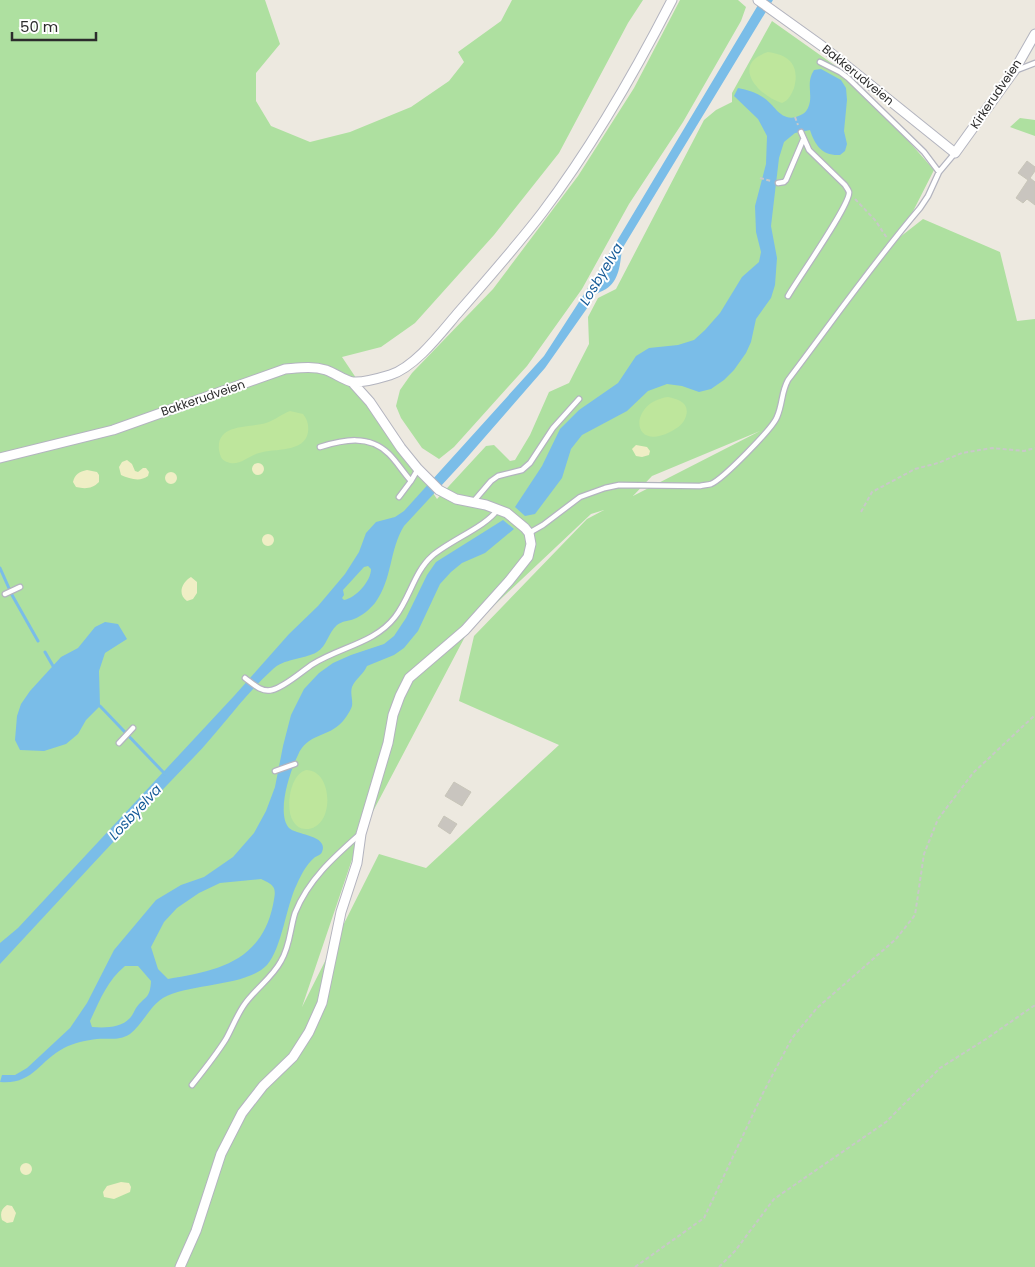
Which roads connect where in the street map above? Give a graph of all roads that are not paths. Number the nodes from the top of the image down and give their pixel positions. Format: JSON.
{"nodes":[{"id":1,"x":672,"y":0,"type":"edge"},
{"id":2,"x":758,"y":0,"type":"edge"},
{"id":3,"x":1035,"y":34,"type":"edge"},
{"id":4,"x":820,"y":62,"type":"dead end"},
{"id":5,"x":1035,"y":63,"type":"edge"},
{"id":6,"x":1014,"y":71,"type":"junction"},
{"id":7,"x":801,"y":132,"type":"dead end"},
{"id":8,"x":803,"y":140,"type":"junction"},
{"id":9,"x":955,"y":152,"type":"junction"},
{"id":10,"x":939,"y":172,"type":"junction"},
{"id":11,"x":778,"y":183,"type":"road end"},
{"id":12,"x":788,"y":296,"type":"dead end"},
{"id":13,"x":352,"y":382,"type":"junction"},
{"id":14,"x":579,"y":399,"type":"dead end"},
{"id":15,"x":320,"y":447,"type":"dead end"},
{"id":16,"x":0,"y":458,"type":"edge"},
{"id":17,"x":418,"y":469,"type":"junction"},
{"id":18,"x":411,"y":480,"type":"junction"},
{"id":19,"x":399,"y":497,"type":"dead end"},
{"id":20,"x":473,"y":502,"type":"junction"},
{"id":21,"x":498,"y":509,"type":"junction"},
{"id":22,"x":528,"y":533,"type":"junction"},
{"id":23,"x":20,"y":587,"type":"dead end"},
{"id":24,"x":5,"y":594,"type":"dead end"},
{"id":25,"x":245,"y":678,"type":"dead end"},
{"id":26,"x":133,"y":728,"type":"dead end"},
{"id":27,"x":119,"y":742,"type":"dead end"},
{"id":28,"x":295,"y":764,"type":"dead end"},
{"id":29,"x":275,"y":771,"type":"dead end"},
{"id":30,"x":361,"y":834,"type":"junction"},
{"id":31,"x":192,"y":1085,"type":"dead end"},
{"id":32,"x":180,"y":1267,"type":"edge"}],
"edges":[{"from":1,"to":13,"type":"street"},
{"from":2,"to":9,"type":"street","name":"Bakkerudveien"},
{"from":3,"to":6,"type":"street","name":"Kirkerudveien"},
{"from":4,"to":10,"type":"lane"},
{"from":5,"to":6,"type":"lane"},
{"from":6,"to":9,"type":"street","name":"Kirkerudveien"},
{"from":7,"to":8,"type":"lane"},
{"from":8,"to":11,"type":"lane"},
{"from":8,"to":12,"type":"lane"},
{"from":9,"to":10,"type":"lane"},
{"from":10,"to":22,"type":"lane"},
{"from":13,"to":16,"type":"street","name":"Bakkerudveien"},
{"from":13,"to":17,"type":"street"},
{"from":14,"to":20,"type":"lane"},
{"from":15,"to":18,"type":"lane"},
{"from":17,"to":18,"type":"lane"},
{"from":17,"to":20,"type":"street"},
{"from":18,"to":19,"type":"lane"},
{"from":20,"to":21,"type":"street"},
{"from":21,"to":22,"type":"street"},
{"from":21,"to":25,"type":"lane"},
{"from":22,"to":30,"type":"street"},
{"from":23,"to":24,"type":"lane"},
{"from":26,"to":27,"type":"lane"},
{"from":28,"to":29,"type":"lane"},
{"from":30,"to":31,"type":"lane"},
{"from":30,"to":32,"type":"street"}]}
